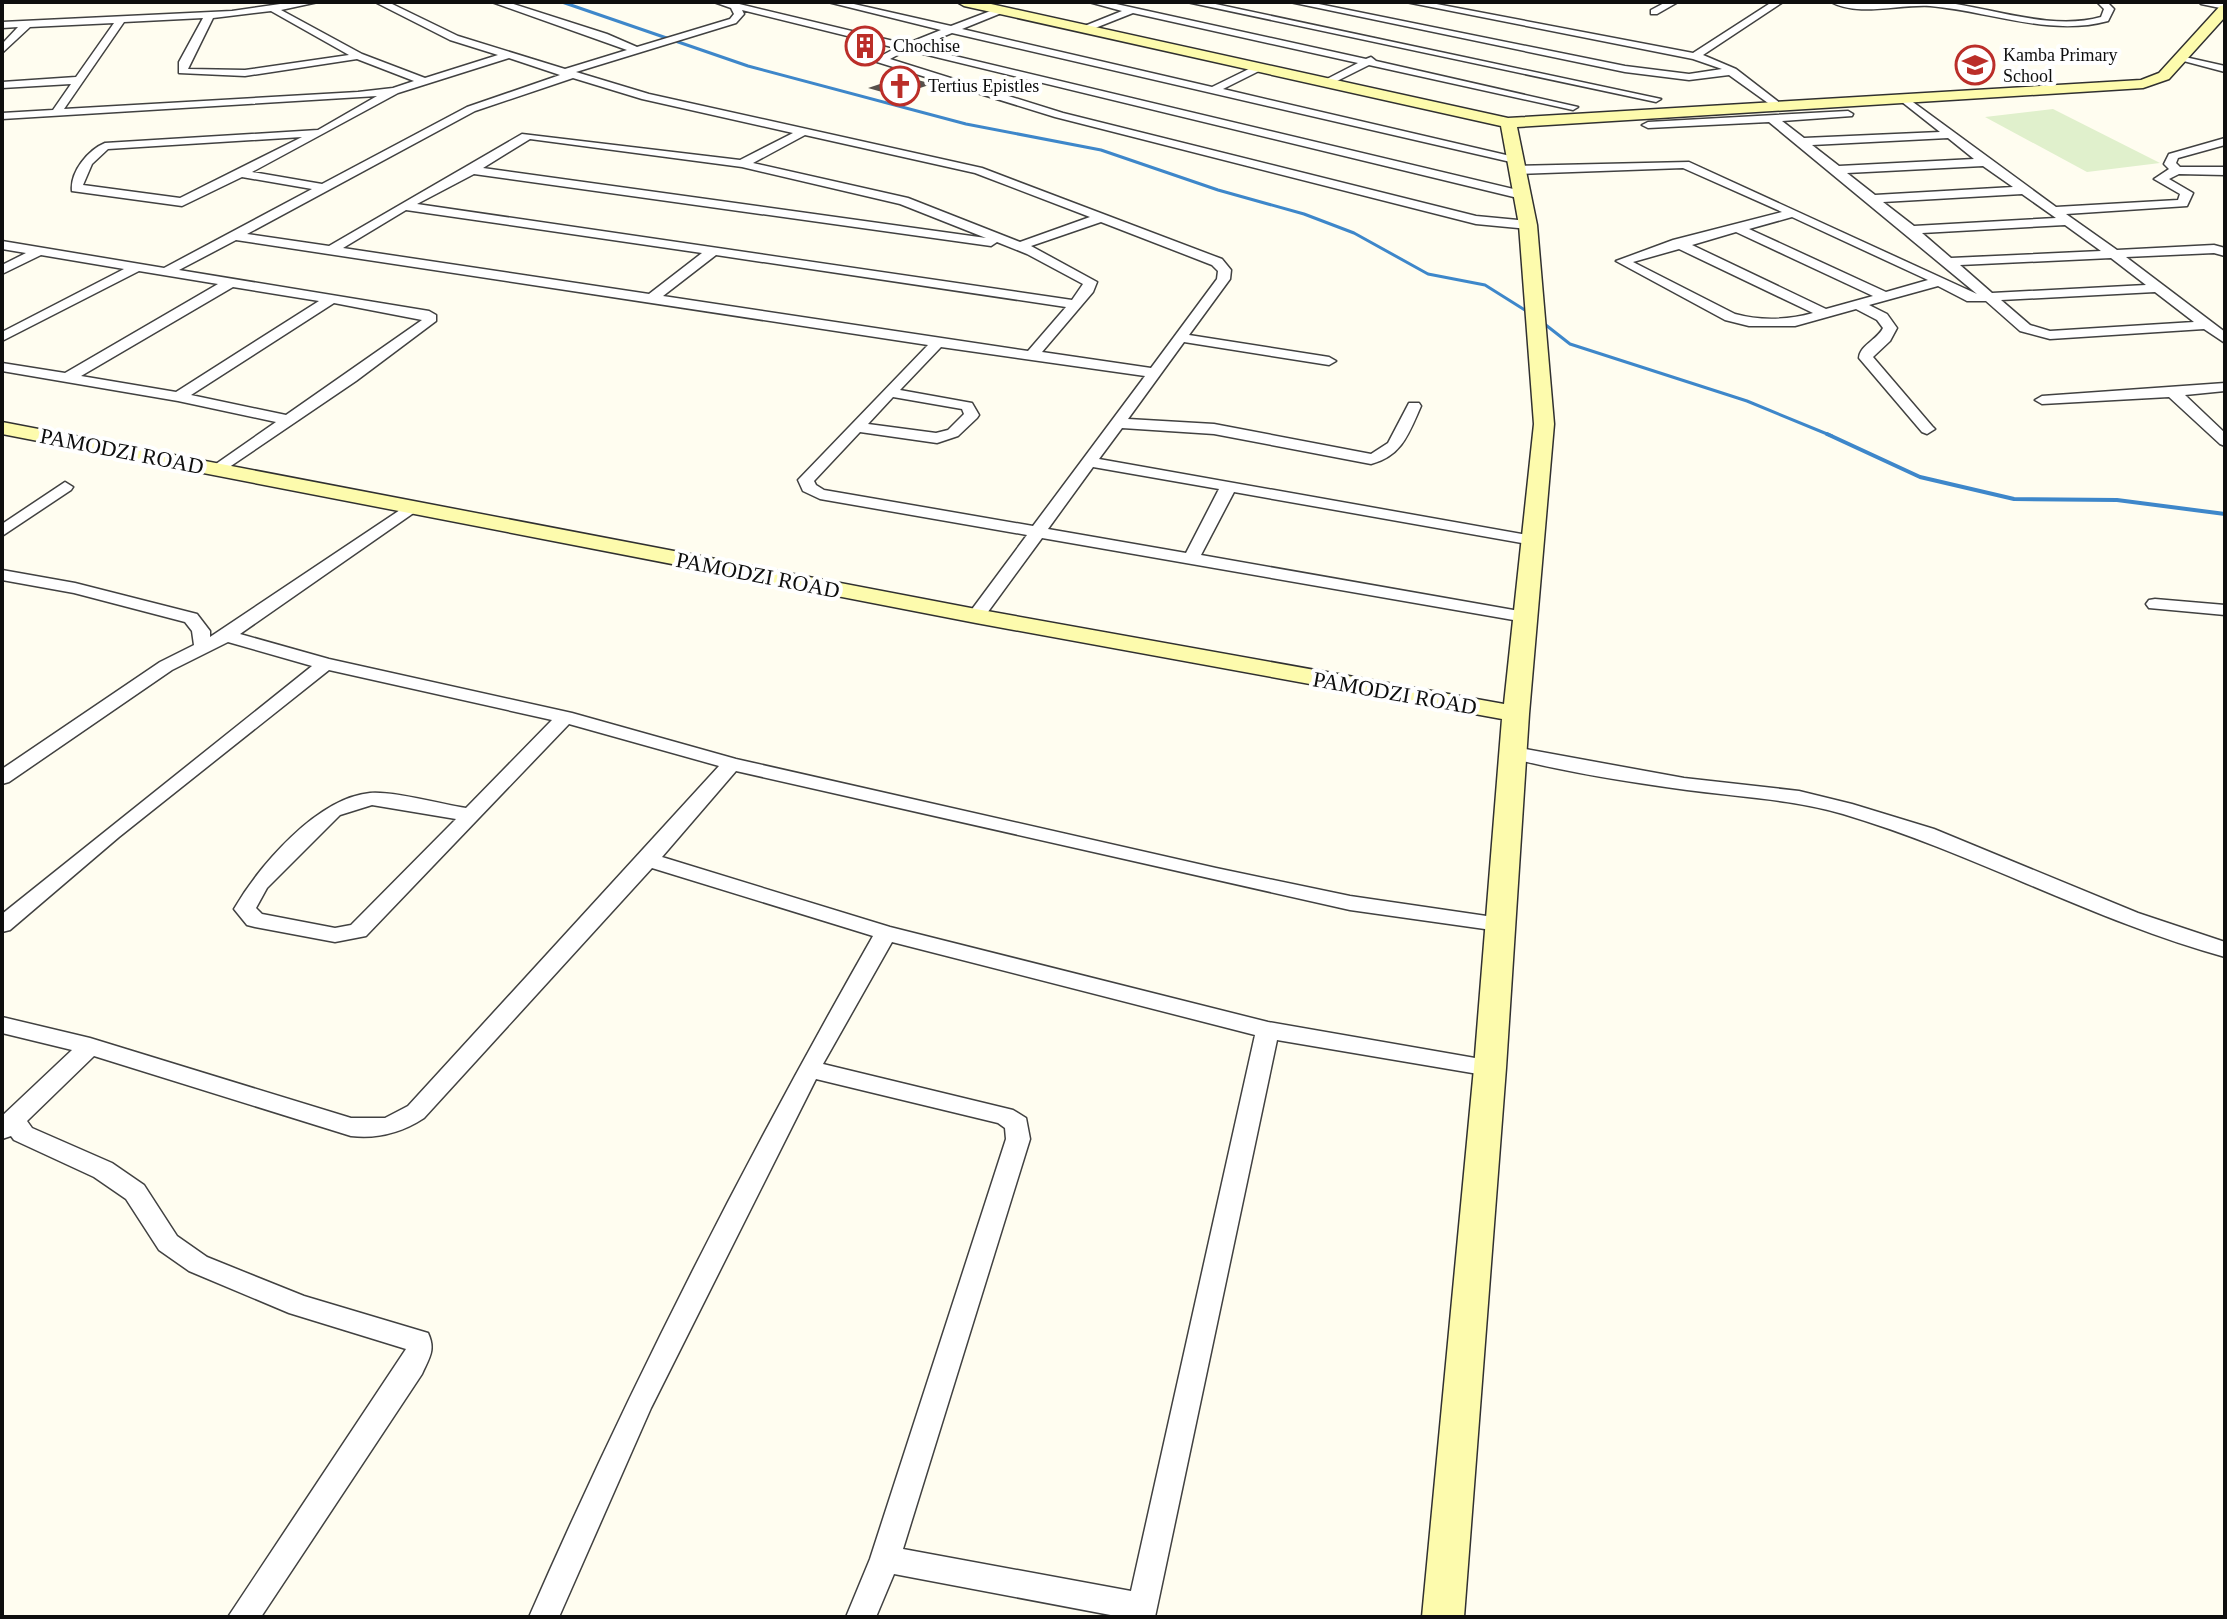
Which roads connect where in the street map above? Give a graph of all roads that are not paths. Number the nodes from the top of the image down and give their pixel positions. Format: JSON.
{"nodes":[{"id":1,"x":313,"y":2,"type":"edge"},
{"id":2,"x":380,"y":2,"type":"edge"},
{"id":3,"x":497,"y":2,"type":"edge"},
{"id":4,"x":719,"y":2,"type":"edge"},
{"id":5,"x":833,"y":2,"type":"edge"},
{"id":6,"x":964,"y":2,"type":"edge"},
{"id":7,"x":1094,"y":2,"type":"edge"},
{"id":8,"x":1152,"y":2,"type":"edge"},
{"id":9,"x":1192,"y":2,"type":"edge"},
{"id":10,"x":1295,"y":2,"type":"edge"},
{"id":11,"x":1411,"y":2,"type":"edge"},
{"id":12,"x":1778,"y":2,"type":"edge"},
{"id":13,"x":1836,"y":2,"type":"edge"},
{"id":14,"x":1955,"y":2,"type":"edge"},
{"id":15,"x":1980,"y":2,"type":"edge"},
{"id":16,"x":2102,"y":2,"type":"edge"},
{"id":17,"x":2204,"y":2,"type":"edge"},
{"id":18,"x":1926,"y":3,"type":"edge"},
{"id":19,"x":1669,"y":4,"type":"edge"},
{"id":20,"x":735,"y":6,"type":"junction"},
{"id":21,"x":1464,"y":7,"type":"edge"},
{"id":22,"x":1651,"y":7,"type":"edge"},
{"id":23,"x":2225,"y":7,"type":"edge"},
{"id":24,"x":275,"y":10,"type":"junction"},
{"id":25,"x":1001,"y":10,"type":"junction"},
{"id":26,"x":1131,"y":11,"type":"junction"},
{"id":27,"x":210,"y":15,"type":"junction"},
{"id":28,"x":2005,"y":16,"type":"junction"},
{"id":29,"x":121,"y":19,"type":"junction"},
{"id":30,"x":27,"y":24,"type":"junction"},
{"id":31,"x":2220,"y":24,"type":"edge"},
{"id":32,"x":2,"y":25,"type":"edge"},
{"id":33,"x":951,"y":29,"type":"junction"},
{"id":34,"x":1085,"y":29,"type":"junction"},
{"id":35,"x":1430,"y":30,"type":"junction"},
{"id":36,"x":1400,"y":46,"type":"junction"},
{"id":37,"x":905,"y":47,"type":"junction"},
{"id":38,"x":2,"y":50,"type":"edge"},
{"id":39,"x":637,"y":51,"type":"junction"},
{"id":40,"x":508,"y":55,"type":"junction"},
{"id":41,"x":358,"y":56,"type":"junction"},
{"id":42,"x":1695,"y":56,"type":"junction"},
{"id":43,"x":2180,"y":57,"type":"junction"},
{"id":44,"x":1366,"y":63,"type":"junction"},
{"id":45,"x":1257,"y":68,"type":"junction"},
{"id":46,"x":2225,"y":69,"type":"edge"},
{"id":47,"x":1732,"y":71,"type":"junction"},
{"id":48,"x":568,"y":74,"type":"junction"},
{"id":49,"x":78,"y":80,"type":"junction"},
{"id":50,"x":426,"y":82,"type":"junction"},
{"id":51,"x":1327,"y":83,"type":"junction"},
{"id":52,"x":2,"y":85,"type":"edge"},
{"id":53,"x":1212,"y":90,"type":"junction"},
{"id":54,"x":394,"y":91,"type":"junction"},
{"id":55,"x":1198,"y":97,"type":"dead end"},
{"id":56,"x":1656,"y":99,"type":"dead end"},
{"id":57,"x":1906,"y":100,"type":"junction"},
{"id":58,"x":1184,"y":103,"type":"dead end"},
{"id":59,"x":1573,"y":107,"type":"dead end"},
{"id":60,"x":1170,"y":110,"type":"junction"},
{"id":61,"x":1775,"y":112,"type":"junction"},
{"id":62,"x":56,"y":113,"type":"junction"},
{"id":63,"x":1848,"y":114,"type":"dead end"},
{"id":64,"x":2,"y":116,"type":"edge"},
{"id":65,"x":1508,"y":123,"type":"junction"},
{"id":66,"x":1648,"y":125,"type":"dead end"},
{"id":67,"x":805,"y":131,"type":"junction"},
{"id":68,"x":1124,"y":131,"type":"junction"},
{"id":69,"x":320,"y":133,"type":"junction"},
{"id":70,"x":1950,"y":135,"type":"junction"},
{"id":71,"x":2225,"y":141,"type":"edge"},
{"id":72,"x":1801,"y":142,"type":"junction"},
{"id":73,"x":1985,"y":162,"type":"junction"},
{"id":74,"x":742,"y":164,"type":"junction"},
{"id":75,"x":1516,"y":165,"type":"junction"},
{"id":76,"x":472,"y":170,"type":"junction"},
{"id":77,"x":1838,"y":170,"type":"junction"},
{"id":78,"x":2177,"y":170,"type":"junction"},
{"id":79,"x":2225,"y":171,"type":"edge"},
{"id":80,"x":240,"y":173,"type":"junction"},
{"id":81,"x":325,"y":188,"type":"junction"},
{"id":82,"x":2025,"y":190,"type":"junction"},
{"id":83,"x":1522,"y":195,"type":"junction"},
{"id":84,"x":1873,"y":199,"type":"junction"},
{"id":85,"x":404,"y":206,"type":"junction"},
{"id":86,"x":2055,"y":211,"type":"junction"},
{"id":87,"x":1791,"y":213,"type":"junction"},
{"id":88,"x":1102,"y":217,"type":"junction"},
{"id":89,"x":2070,"y":221,"type":"junction"},
{"id":90,"x":1528,"y":225,"type":"junction"},
{"id":91,"x":1737,"y":228,"type":"junction"},
{"id":92,"x":1911,"y":230,"type":"junction"},
{"id":93,"x":237,"y":236,"type":"junction"},
{"id":94,"x":1677,"y":243,"type":"junction"},
{"id":95,"x":1016,"y":244,"type":"junction"},
{"id":96,"x":2,"y":245,"type":"edge"},
{"id":97,"x":331,"y":250,"type":"junction"},
{"id":98,"x":40,"y":251,"type":"junction"},
{"id":99,"x":712,"y":252,"type":"junction"},
{"id":100,"x":2225,"y":252,"type":"edge"},
{"id":101,"x":2114,"y":254,"type":"junction"},
{"id":102,"x":1950,"y":262,"type":"junction"},
{"id":103,"x":136,"y":268,"type":"junction"},
{"id":104,"x":2,"y":270,"type":"edge"},
{"id":105,"x":166,"y":272,"type":"junction"},
{"id":106,"x":1940,"y":281,"type":"junction"},
{"id":107,"x":228,"y":284,"type":"junction"},
{"id":108,"x":2159,"y":288,"type":"junction"},
{"id":109,"x":1884,"y":296,"type":"junction"},
{"id":110,"x":654,"y":297,"type":"junction"},
{"id":111,"x":1989,"y":297,"type":"junction"},
{"id":112,"x":332,"y":299,"type":"junction"},
{"id":113,"x":1075,"y":304,"type":"junction"},
{"id":114,"x":1857,"y":304,"type":"junction"},
{"id":115,"x":1824,"y":313,"type":"junction"},
{"id":116,"x":2218,"y":332,"type":"edge"},
{"id":117,"x":2,"y":337,"type":"edge"},
{"id":118,"x":1182,"y":338,"type":"junction"},
{"id":119,"x":938,"y":342,"type":"junction"},
{"id":120,"x":1032,"y":355,"type":"junction"},
{"id":121,"x":1329,"y":361,"type":"dead end"},
{"id":122,"x":2,"y":367,"type":"edge"},
{"id":123,"x":1157,"y":373,"type":"junction"},
{"id":124,"x":68,"y":378,"type":"junction"},
{"id":125,"x":2225,"y":387,"type":"edge"},
{"id":126,"x":888,"y":392,"type":"junction"},
{"id":127,"x":2173,"y":392,"type":"junction"},
{"id":128,"x":178,"y":397,"type":"junction"},
{"id":129,"x":2042,"y":400,"type":"dead end"},
{"id":130,"x":1414,"y":406,"type":"dead end"},
{"id":131,"x":286,"y":420,"type":"junction"},
{"id":132,"x":1120,"y":423,"type":"junction"},
{"id":133,"x":856,"y":427,"type":"junction"},
{"id":134,"x":2,"y":428,"type":"edge"},
{"id":135,"x":1927,"y":429,"type":"dead end"},
{"id":136,"x":2225,"y":441,"type":"edge"},
{"id":137,"x":1090,"y":462,"type":"junction"},
{"id":138,"x":219,"y":469,"type":"junction"},
{"id":139,"x":65,"y":487,"type":"dead end"},
{"id":140,"x":1228,"y":488,"type":"junction"},
{"id":141,"x":409,"y":509,"type":"junction"},
{"id":142,"x":2,"y":531,"type":"edge"},
{"id":143,"x":1038,"y":532,"type":"junction"},
{"id":144,"x":1533,"y":540,"type":"junction"},
{"id":145,"x":1191,"y":559,"type":"junction"},
{"id":146,"x":2,"y":575,"type":"edge"},
{"id":147,"x":2155,"y":604,"type":"dead end"},
{"id":148,"x":2225,"y":610,"type":"edge"},
{"id":149,"x":976,"y":616,"type":"junction"},
{"id":150,"x":1525,"y":617,"type":"junction"},
{"id":151,"x":226,"y":636,"type":"junction"},
{"id":152,"x":202,"y":643,"type":"dead end"},
{"id":153,"x":326,"y":664,"type":"junction"},
{"id":154,"x":1516,"y":714,"type":"junction"},
{"id":155,"x":565,"y":717,"type":"junction"},
{"id":156,"x":1514,"y":753,"type":"junction"},
{"id":157,"x":732,"y":764,"type":"junction"},
{"id":158,"x":2,"y":778,"type":"edge"},
{"id":159,"x":471,"y":815,"type":"junction"},
{"id":160,"x":648,"y":860,"type":"junction"},
{"id":161,"x":1499,"y":924,"type":"junction"},
{"id":162,"x":2,"y":925,"type":"edge"},
{"id":163,"x":886,"y":933,"type":"junction"},
{"id":164,"x":2225,"y":950,"type":"edge"},
{"id":165,"x":2,"y":1025,"type":"edge"},
{"id":166,"x":1268,"y":1030,"type":"junction"},
{"id":167,"x":90,"y":1046,"type":"junction"},
{"id":168,"x":1490,"y":1068,"type":"junction"},
{"id":169,"x":809,"y":1069,"type":"junction"},
{"id":170,"x":7,"y":1125,"type":"edge"},
{"id":171,"x":885,"y":1559,"type":"junction"},
{"id":172,"x":1142,"y":1612,"type":"edge"},
{"id":173,"x":243,"y":1617,"type":"edge"},
{"id":174,"x":544,"y":1617,"type":"edge"},
{"id":175,"x":861,"y":1617,"type":"edge"},
{"id":176,"x":1443,"y":1617,"type":"edge"}],
"edges":[{"from":1,"to":24,"type":"street"},
{"from":2,"to":40,"type":"street"},
{"from":3,"to":39,"type":"street"},
{"from":4,"to":20,"type":"street"},
{"from":5,"to":33,"type":"street"},
{"from":6,"to":25,"type":"street"},
{"from":7,"to":26,"type":"street"},
{"from":8,"to":26,"type":"street"},
{"from":9,"to":36,"type":"street"},
{"from":10,"to":35,"type":"street"},
{"from":11,"to":21,"type":"street"},
{"from":12,"to":42,"type":"street"},
{"from":13,"to":18,"type":"street"},
{"from":14,"to":18,"type":"street"},
{"from":15,"to":28,"type":"street"},
{"from":16,"to":28,"type":"street"},
{"from":17,"to":23,"type":"street"},
{"from":18,"to":28,"type":"street"},
{"from":19,"to":22,"type":"street"},
{"from":20,"to":37,"type":"street"},
{"from":20,"to":39,"type":"street"},
{"from":21,"to":35,"type":"street"},
{"from":21,"to":42,"type":"street"},
{"from":23,"to":31,"type":"street"},
{"from":24,"to":27,"type":"street"},
{"from":24,"to":41,"type":"street"},
{"from":25,"to":33,"type":"street"},
{"from":25,"to":34,"type":"street"},
{"from":26,"to":34,"type":"street"},
{"from":26,"to":44,"type":"street"},
{"from":27,"to":29,"type":"street"},
{"from":27,"to":41,"type":"street"},
{"from":29,"to":30,"type":"street"},
{"from":29,"to":49,"type":"street"},
{"from":30,"to":32,"type":"street"},
{"from":30,"to":38,"type":"street"},
{"from":31,"to":43,"type":"street"},
{"from":33,"to":37,"type":"street"},
{"from":33,"to":53,"type":"street"},
{"from":34,"to":45,"type":"street"},
{"from":35,"to":36,"type":"street"},
{"from":35,"to":47,"type":"street"},
{"from":36,"to":44,"type":"street"},
{"from":36,"to":56,"type":"street"},
{"from":37,"to":60,"type":"street"},
{"from":37,"to":68,"type":"street"},
{"from":39,"to":48,"type":"street"},
{"from":40,"to":48,"type":"street"},
{"from":40,"to":50,"type":"street"},
{"from":41,"to":50,"type":"street"},
{"from":42,"to":47,"type":"street"},
{"from":43,"to":46,"type":"street"},
{"from":43,"to":57,"type":"street"},
{"from":44,"to":51,"type":"street"},
{"from":44,"to":59,"type":"street"},
{"from":45,"to":51,"type":"street"},
{"from":45,"to":53,"type":"street"},
{"from":47,"to":61,"type":"street"},
{"from":48,"to":67,"type":"street"},
{"from":48,"to":81,"type":"street"},
{"from":49,"to":52,"type":"street"},
{"from":49,"to":62,"type":"street"},
{"from":50,"to":54,"type":"street"},
{"from":51,"to":65,"type":"street"},
{"from":53,"to":55,"type":"street"},
{"from":53,"to":75,"type":"street"},
{"from":54,"to":62,"type":"street"},
{"from":54,"to":69,"type":"street"},
{"from":57,"to":61,"type":"street"},
{"from":57,"to":70,"type":"street"},
{"from":58,"to":60,"type":"street"},
{"from":60,"to":68,"type":"street"},
{"from":60,"to":83,"type":"street"},
{"from":61,"to":63,"type":"street"},
{"from":61,"to":65,"type":"street"},
{"from":61,"to":66,"type":"street"},
{"from":61,"to":72,"type":"street"},
{"from":62,"to":64,"type":"street"},
{"from":65,"to":75,"type":"street"},
{"from":67,"to":74,"type":"street"},
{"from":67,"to":88,"type":"street"},
{"from":68,"to":90,"type":"street"},
{"from":69,"to":80,"type":"street"},
{"from":69,"to":80,"type":"street"},
{"from":70,"to":72,"type":"street"},
{"from":70,"to":73,"type":"street"},
{"from":71,"to":78,"type":"street"},
{"from":72,"to":77,"type":"street"},
{"from":73,"to":77,"type":"street"},
{"from":73,"to":82,"type":"street"},
{"from":74,"to":76,"type":"street"},
{"from":74,"to":95,"type":"street"},
{"from":75,"to":83,"type":"street"},
{"from":75,"to":87,"type":"street"},
{"from":76,"to":85,"type":"street"},
{"from":76,"to":95,"type":"street"},
{"from":77,"to":84,"type":"street"},
{"from":78,"to":79,"type":"street"},
{"from":78,"to":86,"type":"street"},
{"from":80,"to":81,"type":"street"},
{"from":81,"to":93,"type":"street"},
{"from":82,"to":84,"type":"street"},
{"from":82,"to":86,"type":"street"},
{"from":83,"to":90,"type":"street"},
{"from":84,"to":92,"type":"street"},
{"from":85,"to":97,"type":"street"},
{"from":85,"to":99,"type":"street"},
{"from":86,"to":89,"type":"street"},
{"from":87,"to":91,"type":"street"},
{"from":87,"to":106,"type":"street"},
{"from":88,"to":95,"type":"street"},
{"from":88,"to":118,"type":"street"},
{"from":89,"to":92,"type":"street"},
{"from":89,"to":101,"type":"street"},
{"from":90,"to":144,"type":"street"},
{"from":91,"to":94,"type":"street"},
{"from":91,"to":109,"type":"street"},
{"from":92,"to":102,"type":"street"},
{"from":93,"to":97,"type":"street"},
{"from":93,"to":105,"type":"street"},
{"from":94,"to":115,"type":"street"},
{"from":94,"to":115,"type":"street"},
{"from":95,"to":113,"type":"street"},
{"from":96,"to":98,"type":"street"},
{"from":97,"to":110,"type":"street"},
{"from":98,"to":103,"type":"street"},
{"from":98,"to":104,"type":"street"},
{"from":99,"to":110,"type":"street"},
{"from":99,"to":113,"type":"street"},
{"from":100,"to":101,"type":"street"},
{"from":101,"to":102,"type":"street"},
{"from":101,"to":108,"type":"street"},
{"from":102,"to":111,"type":"street"},
{"from":103,"to":105,"type":"street"},
{"from":103,"to":117,"type":"street"},
{"from":105,"to":107,"type":"street"},
{"from":106,"to":109,"type":"street"},
{"from":106,"to":111,"type":"street"},
{"from":107,"to":112,"type":"street"},
{"from":107,"to":124,"type":"street"},
{"from":108,"to":111,"type":"street"},
{"from":108,"to":116,"type":"street"},
{"from":109,"to":114,"type":"street"},
{"from":110,"to":119,"type":"street"},
{"from":111,"to":116,"type":"street"},
{"from":112,"to":128,"type":"street"},
{"from":112,"to":131,"type":"street"},
{"from":113,"to":120,"type":"street"},
{"from":114,"to":115,"type":"street"},
{"from":114,"to":135,"type":"street"},
{"from":118,"to":121,"type":"street"},
{"from":118,"to":123,"type":"street"},
{"from":119,"to":120,"type":"street"},
{"from":119,"to":126,"type":"street"},
{"from":120,"to":123,"type":"street"},
{"from":122,"to":124,"type":"street"},
{"from":123,"to":132,"type":"street"},
{"from":124,"to":128,"type":"street"},
{"from":125,"to":127,"type":"street"},
{"from":126,"to":133,"type":"street"},
{"from":126,"to":133,"type":"street"},
{"from":127,"to":129,"type":"street"},
{"from":127,"to":136,"type":"street"},
{"from":128,"to":131,"type":"street"},
{"from":130,"to":132,"type":"street"},
{"from":131,"to":138,"type":"street"},
{"from":132,"to":137,"type":"street"},
{"from":133,"to":143,"type":"street"},
{"from":134,"to":138,"type":"street","name":"PAMODZI ROAD"},
{"from":137,"to":140,"type":"street"},
{"from":137,"to":143,"type":"street"},
{"from":138,"to":141,"type":"street","name":"PAMODZI ROAD"},
{"from":139,"to":142,"type":"street"},
{"from":140,"to":144,"type":"street"},
{"from":140,"to":145,"type":"street"},
{"from":141,"to":149,"type":"street","name":"PAMODZI ROAD"},
{"from":141,"to":151,"type":"street"},
{"from":143,"to":145,"type":"street"},
{"from":143,"to":149,"type":"street"},
{"from":144,"to":150,"type":"street"},
{"from":145,"to":150,"type":"street"},
{"from":146,"to":152,"type":"street"},
{"from":147,"to":148,"type":"street"},
{"from":149,"to":154,"type":"street","name":"PAMODZI ROAD"},
{"from":150,"to":154,"type":"street"},
{"from":151,"to":153,"type":"street"},
{"from":151,"to":158,"type":"street"},
{"from":153,"to":155,"type":"street"},
{"from":153,"to":162,"type":"street"},
{"from":154,"to":156,"type":"street"},
{"from":155,"to":157,"type":"street"},
{"from":155,"to":159,"type":"street"},
{"from":156,"to":161,"type":"street"},
{"from":156,"to":164,"type":"street"},
{"from":157,"to":160,"type":"street"},
{"from":157,"to":161,"type":"street"},
{"from":159,"to":159,"type":"street"},
{"from":160,"to":163,"type":"street"},
{"from":160,"to":167,"type":"street"},
{"from":161,"to":168,"type":"street"},
{"from":163,"to":166,"type":"street"},
{"from":163,"to":169,"type":"street"},
{"from":165,"to":167,"type":"street"},
{"from":166,"to":168,"type":"street"},
{"from":166,"to":172,"type":"street"},
{"from":167,"to":170,"type":"street"},
{"from":168,"to":176,"type":"street"},
{"from":169,"to":171,"type":"street"},
{"from":169,"to":174,"type":"street"},
{"from":170,"to":173,"type":"street"},
{"from":171,"to":172,"type":"street"},
{"from":171,"to":175,"type":"street"}]}
